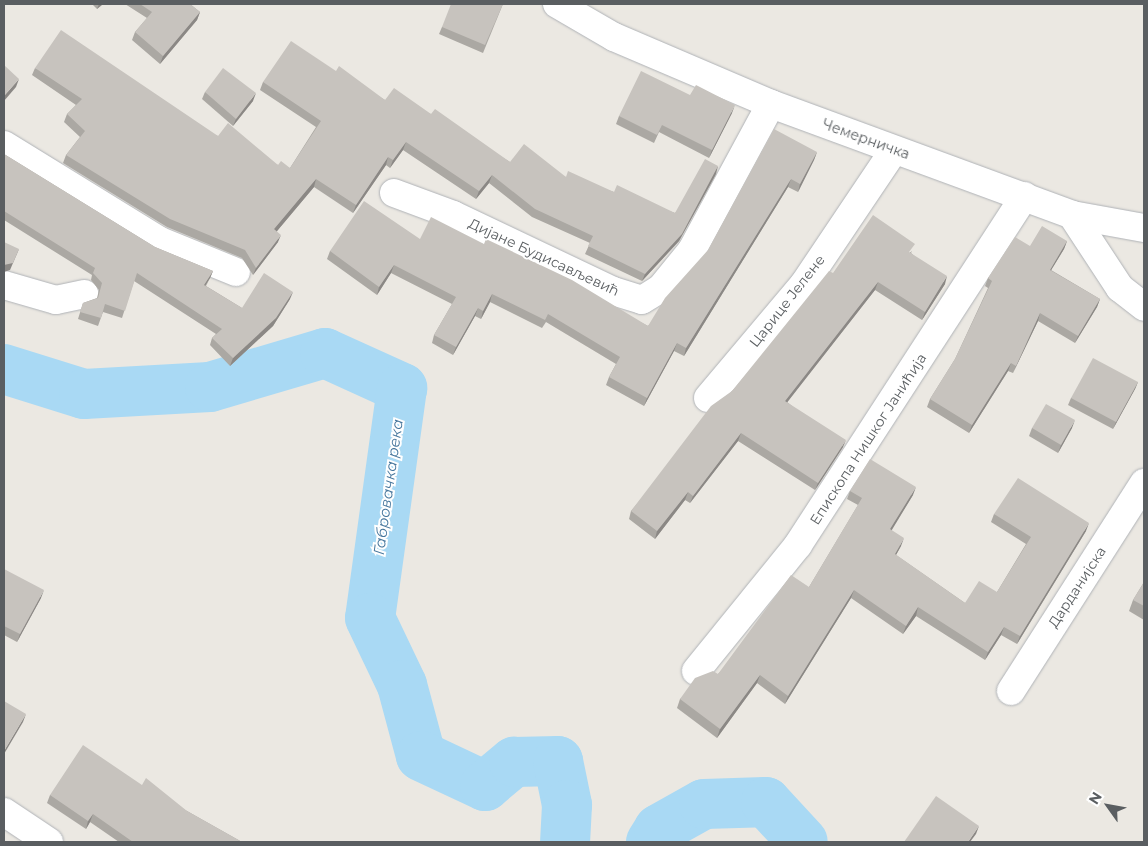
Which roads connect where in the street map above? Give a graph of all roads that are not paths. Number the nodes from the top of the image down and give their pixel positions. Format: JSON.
{"nodes":[{"id":1,"x":557,"y":4,"type":"edge"},
{"id":2,"x":771,"y":104,"type":"junction"},
{"id":3,"x":4,"y":145,"type":"edge"},
{"id":4,"x":894,"y":150,"type":"junction"},
{"id":5,"x":394,"y":193,"type":"dead end"},
{"id":6,"x":1025,"y":196,"type":"junction"},
{"id":7,"x":1072,"y":215,"type":"junction"},
{"id":8,"x":1144,"y":228,"type":"edge"},
{"id":9,"x":236,"y":272,"type":"dead end"},
{"id":10,"x":4,"y":286,"type":"edge"},
{"id":11,"x":84,"y":294,"type":"dead end"},
{"id":12,"x":1144,"y":307,"type":"edge"},
{"id":13,"x":708,"y":398,"type":"dead end"},
{"id":14,"x":1144,"y":483,"type":"edge"},
{"id":15,"x":696,"y":671,"type":"dead end"},
{"id":16,"x":1011,"y":691,"type":"dead end"},
{"id":17,"x":4,"y":812,"type":"edge"},
{"id":18,"x":49,"y":842,"type":"edge"}],
"edges":[{"from":1,"to":2,"type":"street","name":"Чемерничка"},
{"from":2,"to":4,"type":"street","name":"Чемерничка"},
{"from":2,"to":5,"type":"street","name":"Дијане Будисављевић"},
{"from":3,"to":9,"type":"street"},
{"from":4,"to":6,"type":"street","name":"Чемерничка"},
{"from":4,"to":13,"type":"street","name":"Царице Јелене"},
{"from":6,"to":7,"type":"street","name":"Чемерничка"},
{"from":6,"to":15,"type":"street","name":"Епископа Нишког Јанићија"},
{"from":7,"to":8,"type":"street","name":"Чемерничка"},
{"from":7,"to":12,"type":"street"},
{"from":10,"to":11,"type":"street"},
{"from":14,"to":16,"type":"street","name":"Дарданијска"},
{"from":17,"to":18,"type":"street"}]}
